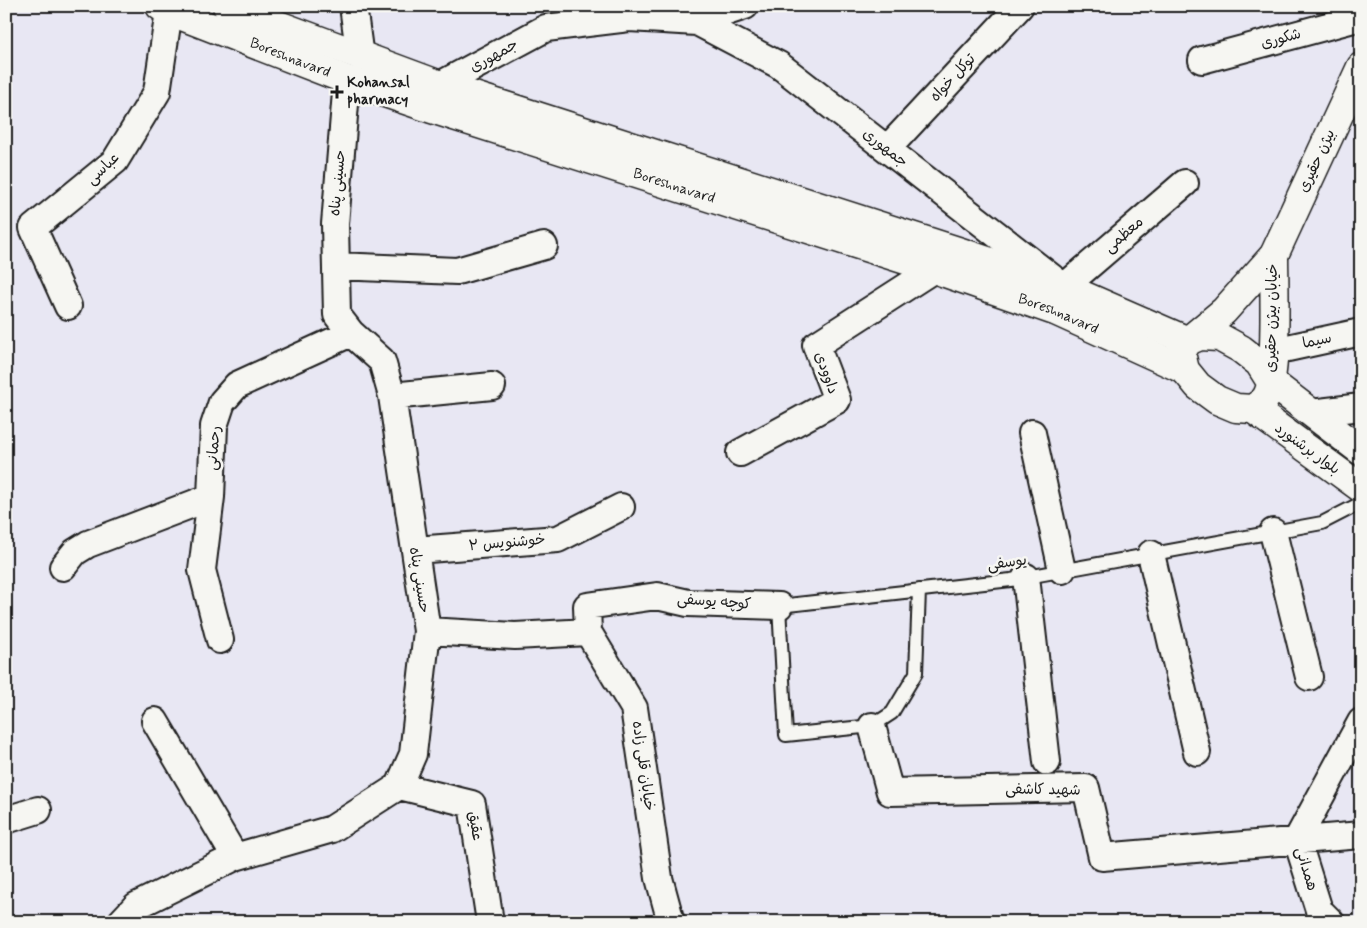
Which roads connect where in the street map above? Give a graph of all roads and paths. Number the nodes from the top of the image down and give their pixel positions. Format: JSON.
{"nodes":[{"id":1,"x":228,"y":6,"type":"edge"},
{"id":2,"x":353,"y":6,"type":"edge"},
{"id":3,"x":745,"y":6,"type":"edge"},
{"id":4,"x":1020,"y":6,"type":"edge"},
{"id":5,"x":165,"y":9,"type":"edge"},
{"id":6,"x":692,"y":14,"type":"edge"},
{"id":7,"x":1361,"y":17,"type":"edge"},
{"id":8,"x":1202,"y":60,"type":"dead end"},
{"id":9,"x":1361,"y":67,"type":"edge"},
{"id":10,"x":353,"y":68,"type":"junction"},
{"id":11,"x":440,"y":86,"type":"junction"},
{"id":12,"x":887,"y":149,"type":"junction"},
{"id":13,"x":1185,"y":183,"type":"dead end"},
{"id":14,"x":544,"y":246,"type":"dead end"},
{"id":15,"x":1274,"y":255,"type":"junction"},
{"id":16,"x":336,"y":266,"type":"junction"},
{"id":17,"x":934,"y":269,"type":"junction"},
{"id":18,"x":1064,"y":287,"type":"junction"},
{"id":19,"x":68,"y":306,"type":"dead end"},
{"id":20,"x":1361,"y":332,"type":"edge"},
{"id":21,"x":351,"y":333,"type":"junction"},
{"id":22,"x":1188,"y":341,"type":"junction"},
{"id":23,"x":1274,"y":351,"type":"junction"},
{"id":24,"x":1185,"y":370,"type":"junction"},
{"id":25,"x":1270,"y":382,"type":"junction"},
{"id":26,"x":492,"y":386,"type":"dead end"},
{"id":27,"x":392,"y":396,"type":"junction"},
{"id":28,"x":1361,"y":407,"type":"edge"},
{"id":29,"x":1253,"y":409,"type":"junction"},
{"id":30,"x":1311,"y":413,"type":"junction"},
{"id":31,"x":1032,"y":433,"type":"dead end"},
{"id":32,"x":1361,"y":450,"type":"edge"},
{"id":33,"x":740,"y":453,"type":"dead end"},
{"id":34,"x":1361,"y":488,"type":"edge"},
{"id":35,"x":211,"y":497,"type":"junction"},
{"id":36,"x":1361,"y":503,"type":"edge"},
{"id":37,"x":621,"y":507,"type":"dead end"},
{"id":38,"x":1274,"y":532,"type":"junction"},
{"id":39,"x":415,"y":550,"type":"junction"},
{"id":40,"x":1151,"y":554,"type":"junction"},
{"id":41,"x":63,"y":568,"type":"dead end"},
{"id":42,"x":1062,"y":570,"type":"junction"},
{"id":43,"x":1026,"y":577,"type":"junction"},
{"id":44,"x":919,"y":590,"type":"junction"},
{"id":45,"x":779,"y":606,"type":"junction"},
{"id":46,"x":427,"y":631,"type":"junction"},
{"id":47,"x":588,"y":632,"type":"junction"},
{"id":48,"x":220,"y":640,"type":"dead end"},
{"id":49,"x":1309,"y":677,"type":"dead end"},
{"id":50,"x":155,"y":721,"type":"dead end"},
{"id":51,"x":1361,"y":722,"type":"edge"},
{"id":52,"x":872,"y":726,"type":"junction"},
{"id":53,"x":1197,"y":752,"type":"dead end"},
{"id":54,"x":1047,"y":762,"type":"dead end"},
{"id":55,"x":400,"y":786,"type":"junction"},
{"id":56,"x":38,"y":810,"type":"dead end"},
{"id":57,"x":6,"y":820,"type":"edge"},
{"id":58,"x":1361,"y":835,"type":"edge"},
{"id":59,"x":1297,"y":840,"type":"junction"},
{"id":60,"x":235,"y":857,"type":"junction"},
{"id":61,"x":121,"y":922,"type":"edge"},
{"id":62,"x":490,"y":922,"type":"edge"},
{"id":63,"x":671,"y":922,"type":"edge"},
{"id":64,"x":1331,"y":922,"type":"edge"}],
"edges":[{"from":1,"to":10,"type":"main road","name":"Boreshnavard"},
{"from":2,"to":10,"type":"street","name":"حسینی پناه"},
{"from":3,"to":6,"type":"street"},
{"from":4,"to":12,"type":"street","name":"توکل خواه"},
{"from":5,"to":10,"type":"main road","name":"Boreshnavard"},
{"from":5,"to":19,"type":"street","name":"عباسی"},
{"from":6,"to":11,"type":"street","name":"جمهوری"},
{"from":6,"to":12,"type":"street","name":"جمهوری"},
{"from":7,"to":8,"type":"street","name":"شکوری"},
{"from":9,"to":15,"type":"main road","name":"بیژن حقیری"},
{"from":10,"to":11,"type":"main road","name":"Boreshnavard"},
{"from":10,"to":16,"type":"street","name":"حسینی پناه"},
{"from":10,"to":17,"type":"main road","name":"Boreshnavard"},
{"from":11,"to":18,"type":"main road","name":"Boreshnavard"},
{"from":12,"to":18,"type":"street","name":"جمهوری"},
{"from":13,"to":18,"type":"street","name":"معظمی"},
{"from":14,"to":16,"type":"street"},
{"from":15,"to":22,"type":"main road","name":"خیابان بیژن حقیری"},
{"from":15,"to":23,"type":"main road","name":"خیابان بیژن حقیری"},
{"from":16,"to":21,"type":"street","name":"حسینی پناه"},
{"from":17,"to":24,"type":"main road","name":"Boreshnavard"},
{"from":17,"to":33,"type":"street","name":"داوودی"},
{"from":18,"to":22,"type":"main road","name":"Boreshnavard"},
{"from":20,"to":23,"type":"street","name":"سیما"},
{"from":21,"to":27,"type":"street","name":"حسینی پناه"},
{"from":21,"to":35,"type":"street","name":"رحمانی"},
{"from":22,"to":24,"type":"main road"},
{"from":22,"to":25,"type":"main road"},
{"from":23,"to":25,"type":"main road","name":"خیابان بیژن حقیری"},
{"from":24,"to":29,"type":"main road"},
{"from":25,"to":29,"type":"main road"},
{"from":25,"to":30,"type":"main road","name":"بلوار برشنورد"},
{"from":26,"to":27,"type":"street"},
{"from":27,"to":39,"type":"street","name":"حسینی پناه"},
{"from":28,"to":30,"type":"street"},
{"from":29,"to":34,"type":"main road","name":"بلوار برشنورد"},
{"from":30,"to":32,"type":"main road","name":"بلوار برشنورد"},
{"from":31,"to":42,"type":"street"},
{"from":35,"to":41,"type":"street"},
{"from":35,"to":48,"type":"street","name":"رحمانی"},
{"from":36,"to":38,"type":"lane","name":"یوسفی"},
{"from":37,"to":39,"type":"street","name":"خوشنویس ۲"},
{"from":38,"to":40,"type":"lane","name":"یوسفی"},
{"from":38,"to":49,"type":"street"},
{"from":39,"to":46,"type":"street","name":"حسینی پناه"},
{"from":40,"to":42,"type":"lane","name":"یوسفی"},
{"from":40,"to":53,"type":"street"},
{"from":42,"to":43,"type":"lane","name":"یوسفی"},
{"from":43,"to":44,"type":"lane","name":"یوسفی"},
{"from":43,"to":54,"type":"street"},
{"from":44,"to":45,"type":"lane","name":"یوسفی"},
{"from":44,"to":52,"type":"lane"},
{"from":45,"to":47,"type":"street","name":"کوچه یوسفی"},
{"from":45,"to":52,"type":"lane"},
{"from":46,"to":47,"type":"street"},
{"from":46,"to":55,"type":"street","name":"حسینی پناه"},
{"from":47,"to":63,"type":"street","name":"خیابان قلی زاده"},
{"from":50,"to":60,"type":"street"},
{"from":51,"to":59,"type":"street"},
{"from":52,"to":59,"type":"street","name":"شهید کاشفی"},
{"from":55,"to":60,"type":"street"},
{"from":55,"to":62,"type":"street","name":"عقیق"},
{"from":56,"to":57,"type":"street"},
{"from":58,"to":59,"type":"street","name":"شهید کاشفی"},
{"from":59,"to":64,"type":"street","name":"همدانی"},
{"from":60,"to":61,"type":"street"}]}
